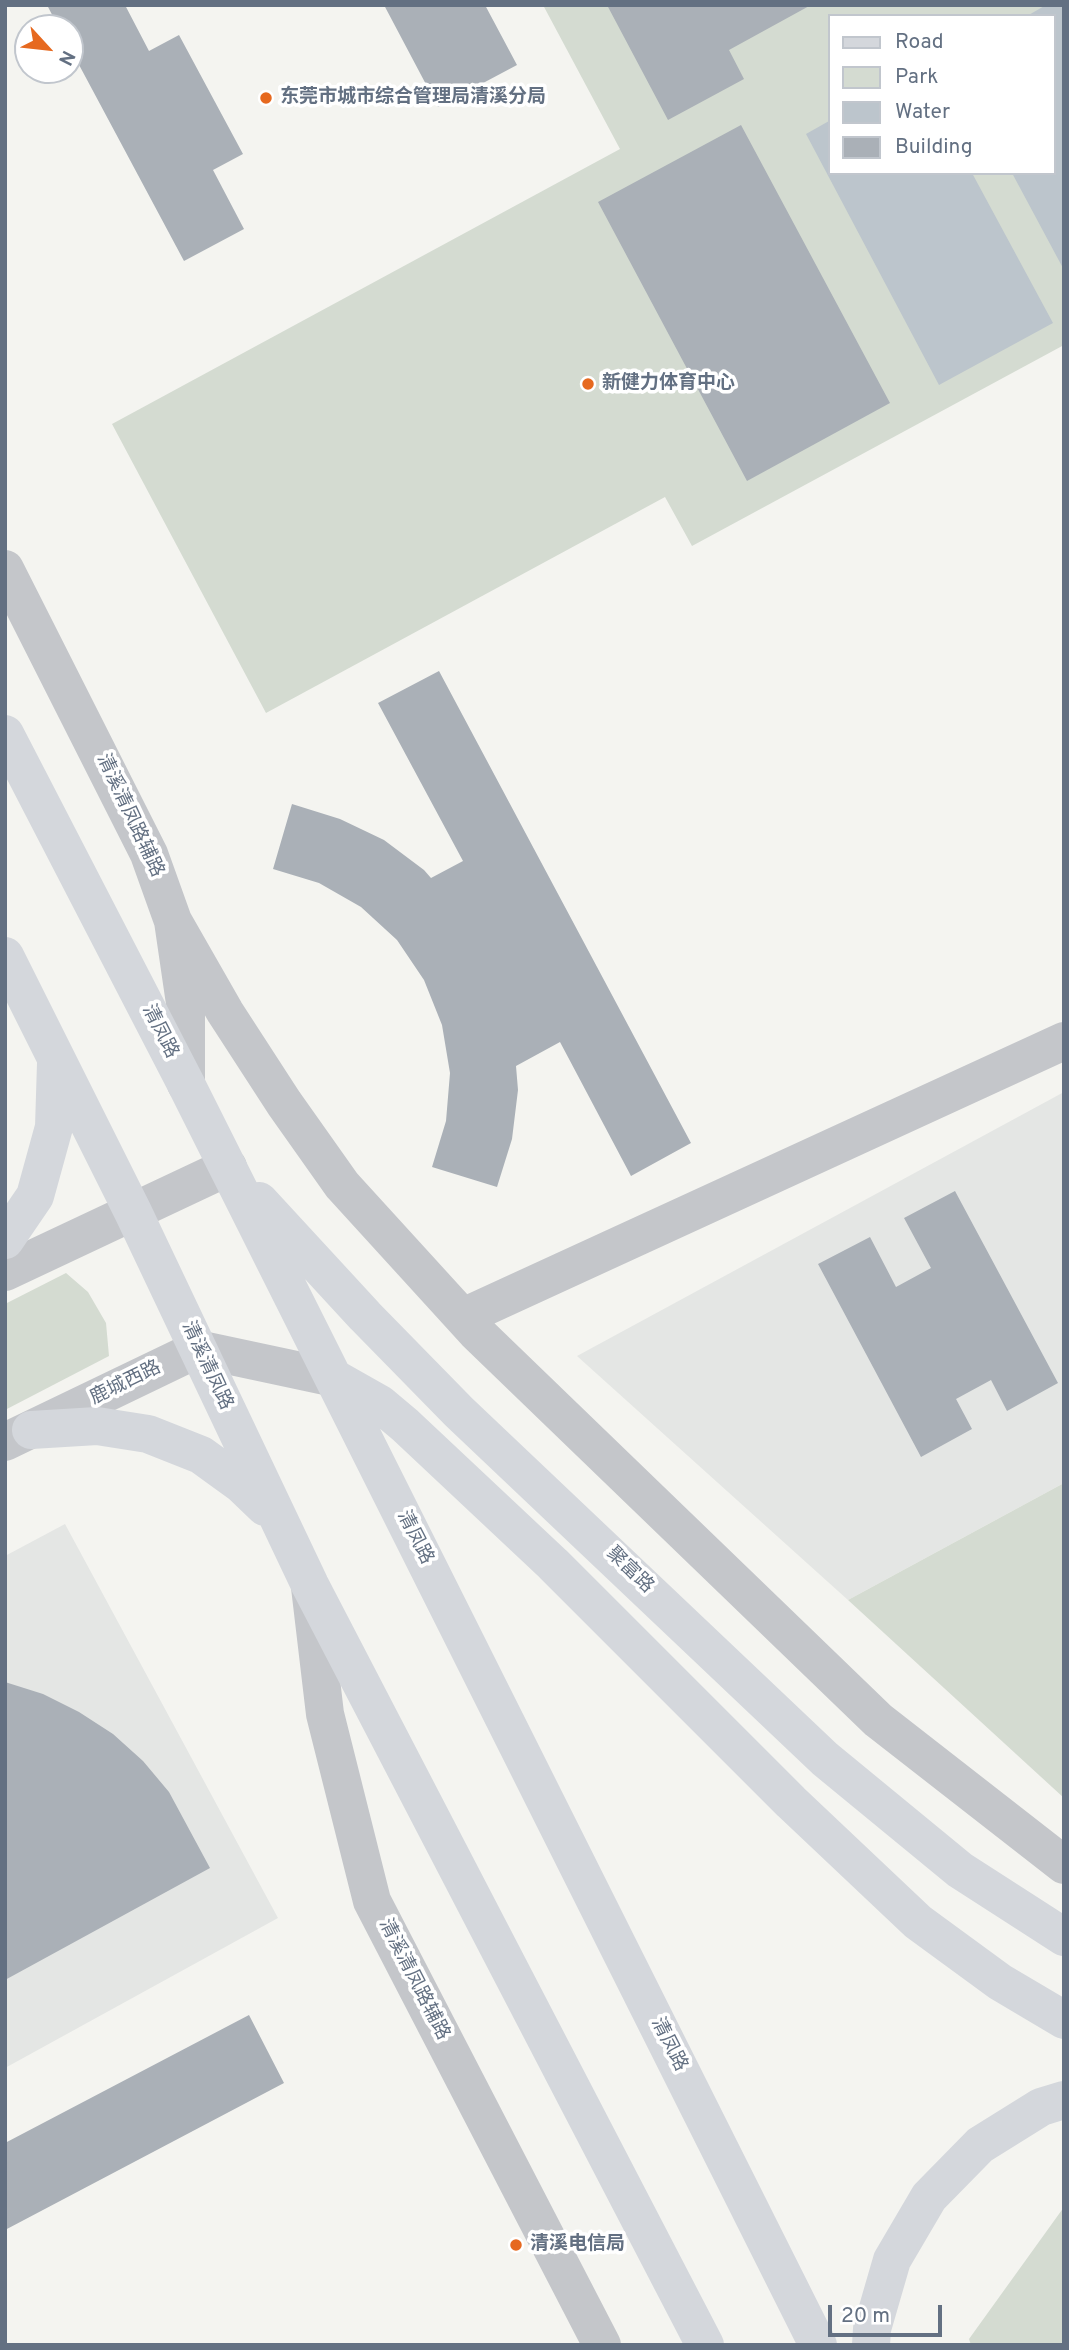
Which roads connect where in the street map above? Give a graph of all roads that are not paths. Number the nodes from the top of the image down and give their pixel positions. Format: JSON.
{"nodes":[{"id":1,"x":5,"y":569,"type":"edge"},
{"id":2,"x":5,"y":734,"type":"edge"},
{"id":3,"x":173,"y":921,"type":"junction"},
{"id":4,"x":8,"y":965,"type":"edge"},
{"id":5,"x":1064,"y":1041,"type":"edge"},
{"id":6,"x":56,"y":1057,"type":"junction"},
{"id":7,"x":186,"y":1084,"type":"junction"},
{"id":8,"x":228,"y":1167,"type":"junction"},
{"id":9,"x":133,"y":1212,"type":"junction"},
{"id":10,"x":5,"y":1240,"type":"edge"},
{"id":11,"x":5,"y":1272,"type":"edge"},
{"id":12,"x":463,"y":1317,"type":"junction"},
{"id":13,"x":198,"y":1349,"type":"junction"},
{"id":14,"x":334,"y":1378,"type":"junction"},
{"id":15,"x":18,"y":1436,"type":"edge"},
{"id":16,"x":278,"y":1519,"type":"junction"},
{"id":17,"x":310,"y":1585,"type":"junction"},
{"id":18,"x":1064,"y":1865,"type":"edge"},
{"id":19,"x":1064,"y":1937,"type":"edge"},
{"id":20,"x":1064,"y":2020,"type":"edge"},
{"id":21,"x":1064,"y":2100,"type":"edge"},
{"id":22,"x":602,"y":2345,"type":"edge"},
{"id":23,"x":705,"y":2345,"type":"edge"},
{"id":24,"x":818,"y":2345,"type":"edge"},
{"id":25,"x":871,"y":2345,"type":"edge"}],
"edges":[{"from":1,"to":3,"type":"street","name":"清溪清凤路辅路"},
{"from":2,"to":7,"type":"main road","name":"清凤路"},
{"from":3,"to":7,"type":"street","name":"清溪清凤路辅路"},
{"from":3,"to":12,"type":"street"},
{"from":4,"to":6,"type":"main road"},
{"from":5,"to":12,"type":"street"},
{"from":6,"to":9,"type":"main road","name":"清溪清凤路"},
{"from":6,"to":10,"type":"main road"},
{"from":7,"to":8,"type":"main road","name":"清凤路"},
{"from":8,"to":9,"type":"street"},
{"from":8,"to":14,"type":"main road","name":"清凤路"},
{"from":8,"to":19,"type":"main road","name":"聚富路"},
{"from":9,"to":11,"type":"street"},
{"from":9,"to":13,"type":"main road","name":"清溪清凤路"},
{"from":12,"to":18,"type":"street"},
{"from":13,"to":14,"type":"street"},
{"from":13,"to":15,"type":"street","name":"鹿城西路"},
{"from":13,"to":16,"type":"main road","name":"清溪清凤路"},
{"from":14,"to":20,"type":"main road"},
{"from":14,"to":24,"type":"main road","name":"清凤路"},
{"from":15,"to":16,"type":"main road"},
{"from":16,"to":17,"type":"main road","name":"清溪清凤路"},
{"from":17,"to":22,"type":"street","name":"清溪清凤路辅路"},
{"from":17,"to":23,"type":"main road"},
{"from":21,"to":25,"type":"main road"}]}
